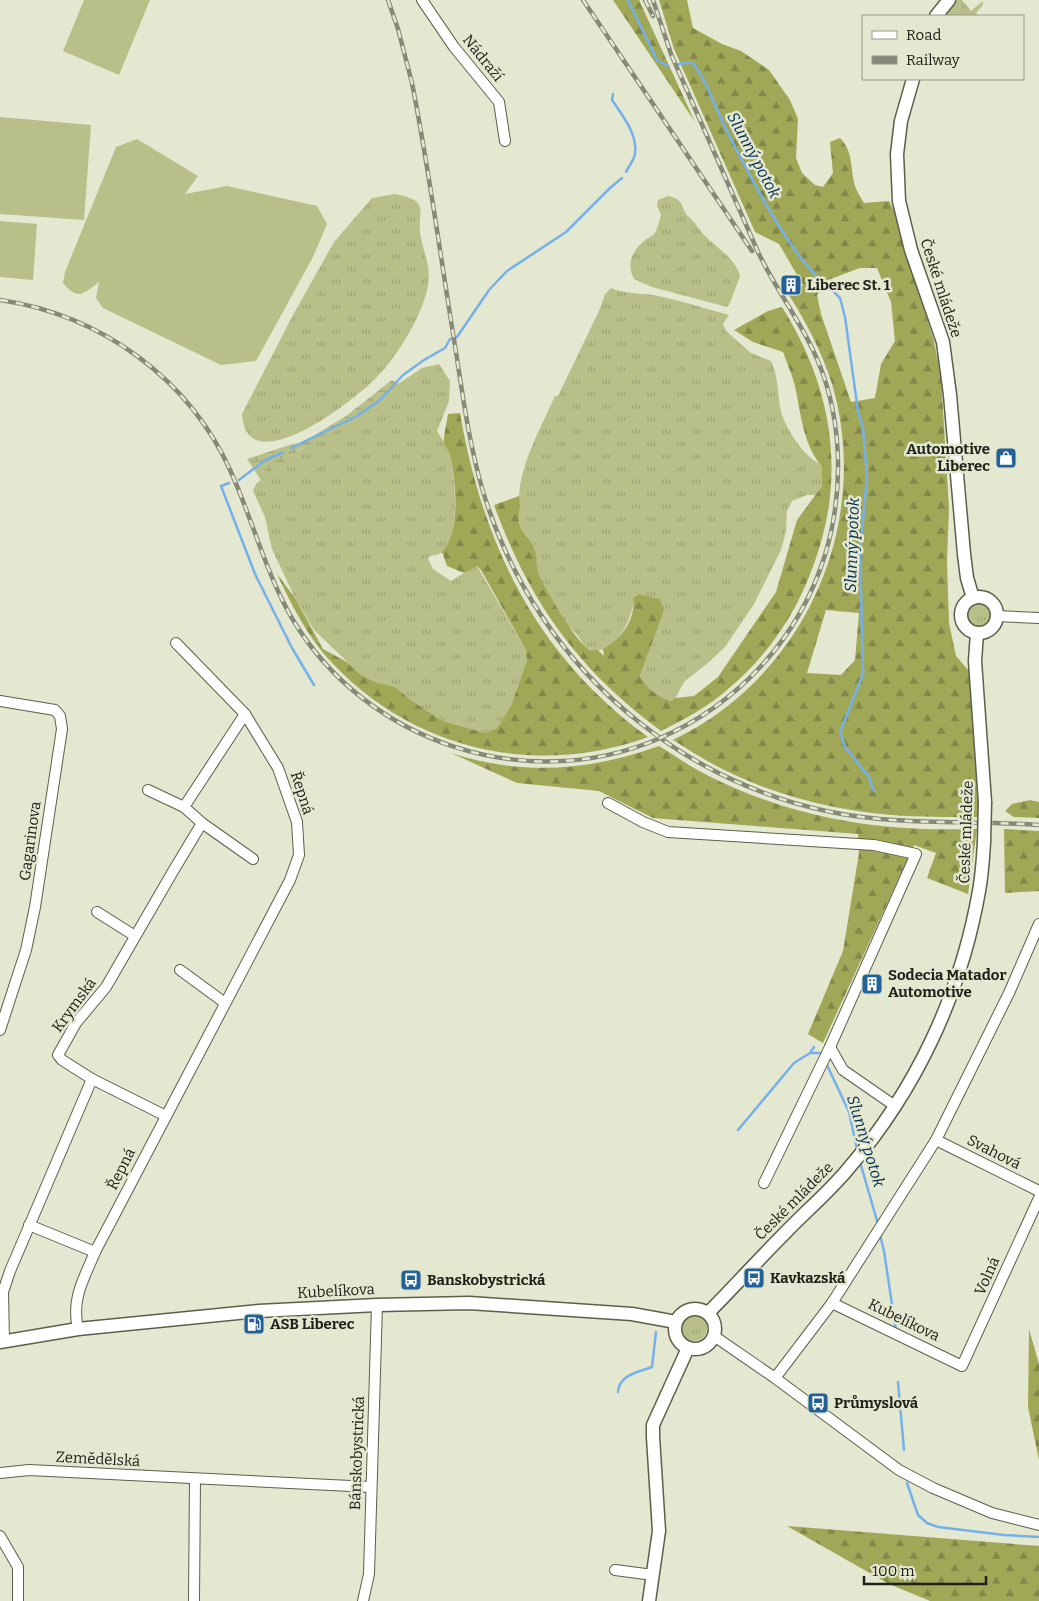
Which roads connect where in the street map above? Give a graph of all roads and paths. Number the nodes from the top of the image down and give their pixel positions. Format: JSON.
{"nodes":[{"id":1,"x":422,"y":0,"type":"edge"},
{"id":2,"x":942,"y":0,"type":"edge"},
{"id":3,"x":948,"y":0,"type":"edge"},
{"id":4,"x":936,"y":15,"type":"edge"},
{"id":5,"x":937,"y":15,"type":"edge"},
{"id":6,"x":913,"y":80,"type":"edge"},
{"id":7,"x":505,"y":141,"type":"dead end"},
{"id":8,"x":973,"y":598,"type":"junction"},
{"id":9,"x":997,"y":616,"type":"junction"},
{"id":10,"x":1039,"y":618,"type":"edge"},
{"id":11,"x":977,"y":633,"type":"junction"},
{"id":12,"x":176,"y":643,"type":"dead end"},
{"id":13,"x":0,"y":701,"type":"edge"},
{"id":14,"x":244,"y":714,"type":"junction"},
{"id":15,"x":148,"y":790,"type":"dead end"},
{"id":16,"x":608,"y":803,"type":"dead end"},
{"id":17,"x":184,"y":807,"type":"junction"},
{"id":18,"x":202,"y":824,"type":"junction"},
{"id":19,"x":253,"y":859,"type":"dead end"},
{"id":20,"x":97,"y":912,"type":"dead end"},
{"id":21,"x":1039,"y":924,"type":"edge"},
{"id":22,"x":135,"y":936,"type":"junction"},
{"id":23,"x":180,"y":970,"type":"dead end"},
{"id":24,"x":226,"y":1003,"type":"junction"},
{"id":25,"x":0,"y":1030,"type":"edge"},
{"id":26,"x":830,"y":1047,"type":"junction"},
{"id":27,"x":92,"y":1079,"type":"junction"},
{"id":28,"x":895,"y":1106,"type":"junction"},
{"id":29,"x":166,"y":1116,"type":"junction"},
{"id":30,"x":936,"y":1140,"type":"junction"},
{"id":31,"x":764,"y":1183,"type":"dead end"},
{"id":32,"x":1039,"y":1191,"type":"edge"},
{"id":33,"x":1039,"y":1198,"type":"edge"},
{"id":34,"x":29,"y":1225,"type":"junction"},
{"id":35,"x":95,"y":1252,"type":"junction"},
{"id":36,"x":5,"y":1271,"type":"edge"},
{"id":37,"x":832,"y":1303,"type":"junction"},
{"id":38,"x":377,"y":1305,"type":"junction"},
{"id":39,"x":708,"y":1313,"type":"junction"},
{"id":40,"x":676,"y":1322,"type":"junction"},
{"id":41,"x":78,"y":1329,"type":"junction"},
{"id":42,"x":714,"y":1336,"type":"junction"},
{"id":43,"x":2,"y":1341,"type":"edge"},
{"id":44,"x":688,"y":1348,"type":"junction"},
{"id":45,"x":962,"y":1366,"type":"joint"},
{"id":46,"x":775,"y":1378,"type":"junction"},
{"id":47,"x":0,"y":1473,"type":"edge"},
{"id":48,"x":196,"y":1479,"type":"junction"},
{"id":49,"x":371,"y":1487,"type":"junction"},
{"id":50,"x":1039,"y":1525,"type":"edge"},
{"id":51,"x":0,"y":1536,"type":"edge"},
{"id":52,"x":615,"y":1570,"type":"dead end"},
{"id":53,"x":653,"y":1575,"type":"junction"},
{"id":54,"x":18,"y":1601,"type":"edge"},
{"id":55,"x":194,"y":1601,"type":"edge"},
{"id":56,"x":363,"y":1601,"type":"edge"},
{"id":57,"x":649,"y":1601,"type":"edge"}],
"edges":[{"from":1,"to":7,"type":"street","name":"Nádraží"},
{"from":2,"to":4,"type":"street"},
{"from":3,"to":5,"type":"street"},
{"from":6,"to":8,"type":"street","name":"České mládeže"},
{"from":8,"to":9,"type":"street"},
{"from":8,"to":11,"type":"street"},
{"from":9,"to":10,"type":"street"},
{"from":9,"to":11,"type":"street"},
{"from":11,"to":28,"type":"street","name":"České mládeže","bridge":true},
{"from":12,"to":14,"type":"street","name":"Řepná"},
{"from":13,"to":25,"type":"street","name":"Gagarinova"},
{"from":14,"to":17,"type":"street"},
{"from":14,"to":24,"type":"street","name":"Řepná"},
{"from":15,"to":17,"type":"street"},
{"from":16,"to":26,"type":"street"},
{"from":17,"to":18,"type":"street"},
{"from":18,"to":19,"type":"street"},
{"from":18,"to":22,"type":"street","name":"Krymská"},
{"from":20,"to":22,"type":"street"},
{"from":21,"to":30,"type":"street"},
{"from":22,"to":27,"type":"street","name":"Krymská"},
{"from":23,"to":24,"type":"street"},
{"from":24,"to":29,"type":"street","name":"Řepná"},
{"from":26,"to":28,"type":"street"},
{"from":26,"to":31,"type":"street"},
{"from":27,"to":29,"type":"street","name":"Krymská"},
{"from":27,"to":34,"type":"street"},
{"from":28,"to":39,"type":"street","name":"České mládeže"},
{"from":29,"to":35,"type":"street","name":"Řepná"},
{"from":30,"to":32,"type":"street","name":"Svahová"},
{"from":30,"to":37,"type":"street"},
{"from":33,"to":45,"type":"street","name":"Volná"},
{"from":34,"to":35,"type":"street"},
{"from":34,"to":36,"type":"street"},
{"from":35,"to":41,"type":"street","name":"Řepná"},
{"from":36,"to":43,"type":"street"},
{"from":37,"to":45,"type":"street","name":"Kubelíkova"},
{"from":37,"to":46,"type":"street"},
{"from":38,"to":40,"type":"street","name":"Kubelíkova"},
{"from":38,"to":41,"type":"street","name":"Kubelíkova"},
{"from":38,"to":49,"type":"street","name":"Bánskobystrická"},
{"from":39,"to":40,"type":"street"},
{"from":39,"to":42,"type":"street"},
{"from":40,"to":44,"type":"street"},
{"from":41,"to":43,"type":"street","name":"Kubelíkova"},
{"from":42,"to":44,"type":"street"},
{"from":42,"to":46,"type":"street"},
{"from":44,"to":53,"type":"street"},
{"from":46,"to":50,"type":"street"},
{"from":47,"to":48,"type":"street","name":"Zemědělská"},
{"from":48,"to":49,"type":"street","name":"Zemědělská"},
{"from":48,"to":55,"type":"street"},
{"from":49,"to":56,"type":"street","name":"Bánskobystrická"},
{"from":51,"to":54,"type":"street"},
{"from":52,"to":53,"type":"street"},
{"from":53,"to":57,"type":"street"}]}
